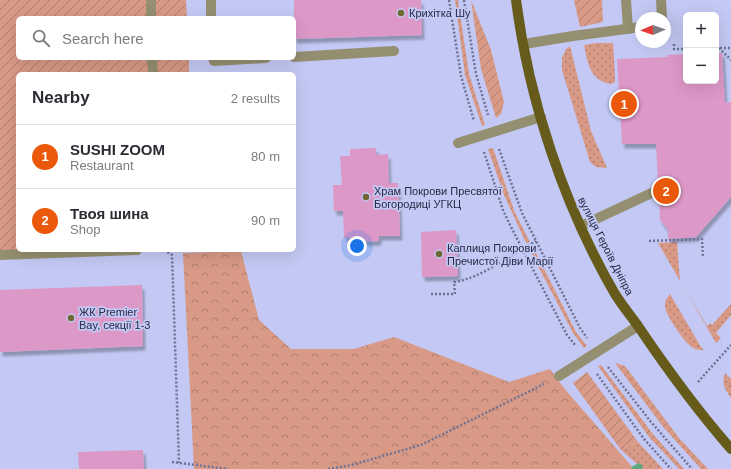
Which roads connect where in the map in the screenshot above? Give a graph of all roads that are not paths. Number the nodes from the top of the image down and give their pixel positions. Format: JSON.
{"nodes":[{"id":1,"x":151,"y":0,"type":"edge"},
{"id":2,"x":210,"y":0,"type":"edge"},
{"id":3,"x":516,"y":0,"type":"edge"},
{"id":4,"x":626,"y":0,"type":"edge"},
{"id":5,"x":661,"y":0,"type":"edge"},
{"id":6,"x":662,"y":12,"type":"edge"},
{"id":7,"x":151,"y":16,"type":"edge"},
{"id":8,"x":211,"y":16,"type":"edge"},
{"id":9,"x":635,"y":27,"type":"edge"},
{"id":10,"x":628,"y":28,"type":"junction"},
{"id":11,"x":524,"y":44,"type":"junction"},
{"id":12,"x":394,"y":51,"type":"dead end"},
{"id":13,"x":296,"y":57,"type":"edge"},
{"id":14,"x":152,"y":60,"type":"edge"},
{"id":15,"x":214,"y":60,"type":"edge"},
{"id":16,"x":231,"y":60,"type":"edge"},
{"id":17,"x":153,"y":72,"type":"edge"},
{"id":18,"x":541,"y":117,"type":"junction"},
{"id":19,"x":458,"y":144,"type":"dead end"},
{"id":20,"x":658,"y":190,"type":"dead end"},
{"id":21,"x":581,"y":226,"type":"junction"},
{"id":22,"x":82,"y":252,"type":"edge"},
{"id":23,"x":0,"y":255,"type":"edge"},
{"id":24,"x":638,"y":326,"type":"junction"},
{"id":25,"x":559,"y":376,"type":"road end"},
{"id":26,"x":731,"y":449,"type":"edge"}],
"edges":[{"from":1,"to":7,"type":"lane"},
{"from":2,"to":8,"type":"lane"},
{"from":3,"to":11,"type":"main road","name":"вулиця Героїв Дніпра"},
{"from":4,"to":10,"type":"lane"},
{"from":5,"to":6,"type":"lane"},
{"from":9,"to":10,"type":"lane"},
{"from":10,"to":11,"type":"lane"},
{"from":11,"to":18,"type":"main road","name":"вулиця Героїв Дніпра"},
{"from":12,"to":13,"type":"lane"},
{"from":14,"to":17,"type":"lane"},
{"from":15,"to":16,"type":"lane"},
{"from":18,"to":19,"type":"lane"},
{"from":18,"to":21,"type":"main road","name":"вулиця Героїв Дніпра"},
{"from":20,"to":21,"type":"lane"},
{"from":21,"to":24,"type":"main road","name":"вулиця Героїв Дніпра"},
{"from":22,"to":23,"type":"lane"},
{"from":24,"to":25,"type":"lane"},
{"from":24,"to":26,"type":"main road","name":"вулиця Героїв Дніпра"}]}
